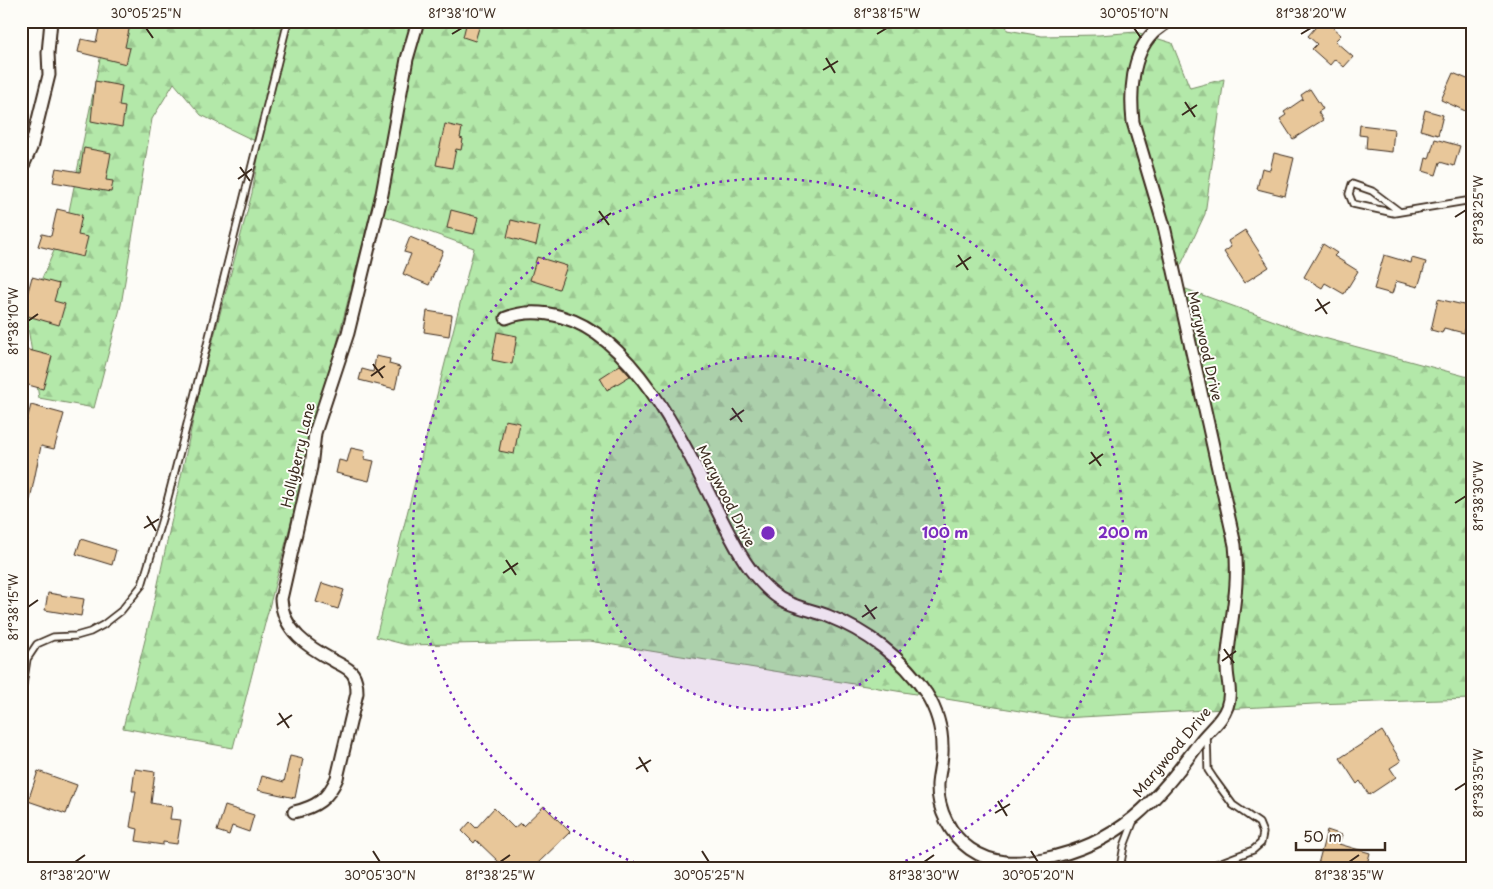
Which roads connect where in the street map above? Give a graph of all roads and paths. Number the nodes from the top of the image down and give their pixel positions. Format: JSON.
{"nodes":[{"id":1,"x":51,"y":21,"type":"edge"},
{"id":2,"x":288,"y":21,"type":"edge"},
{"id":3,"x":418,"y":21,"type":"edge"},
{"id":4,"x":1168,"y":21,"type":"edge"},
{"id":5,"x":21,"y":170,"type":"edge"},
{"id":6,"x":1472,"y":200,"type":"edge"},
{"id":7,"x":1400,"y":212,"type":"junction"},
{"id":8,"x":506,"y":318,"type":"dead end"},
{"id":9,"x":22,"y":691,"type":"edge"},
{"id":10,"x":1206,"y":734,"type":"junction"},
{"id":11,"x":294,"y":812,"type":"dead end"},
{"id":12,"x":1135,"y":818,"type":"junction"},
{"id":13,"x":1120,"y":868,"type":"edge"},
{"id":14,"x":1206,"y":868,"type":"edge"}],
"edges":[{"from":1,"to":5,"type":"street"},
{"from":2,"to":9,"type":"lane"},
{"from":3,"to":11,"type":"street","name":"Hollyberry Lane"},
{"from":4,"to":10,"type":"street","name":"Marywood Drive"},
{"from":6,"to":7,"type":"lane"},
{"from":7,"to":7,"type":"lane"},
{"from":8,"to":12,"type":"street","name":"Marywood Drive"},
{"from":10,"to":12,"type":"street","name":"Marywood Drive"},
{"from":10,"to":14,"type":"lane"},
{"from":12,"to":13,"type":"lane"}]}
